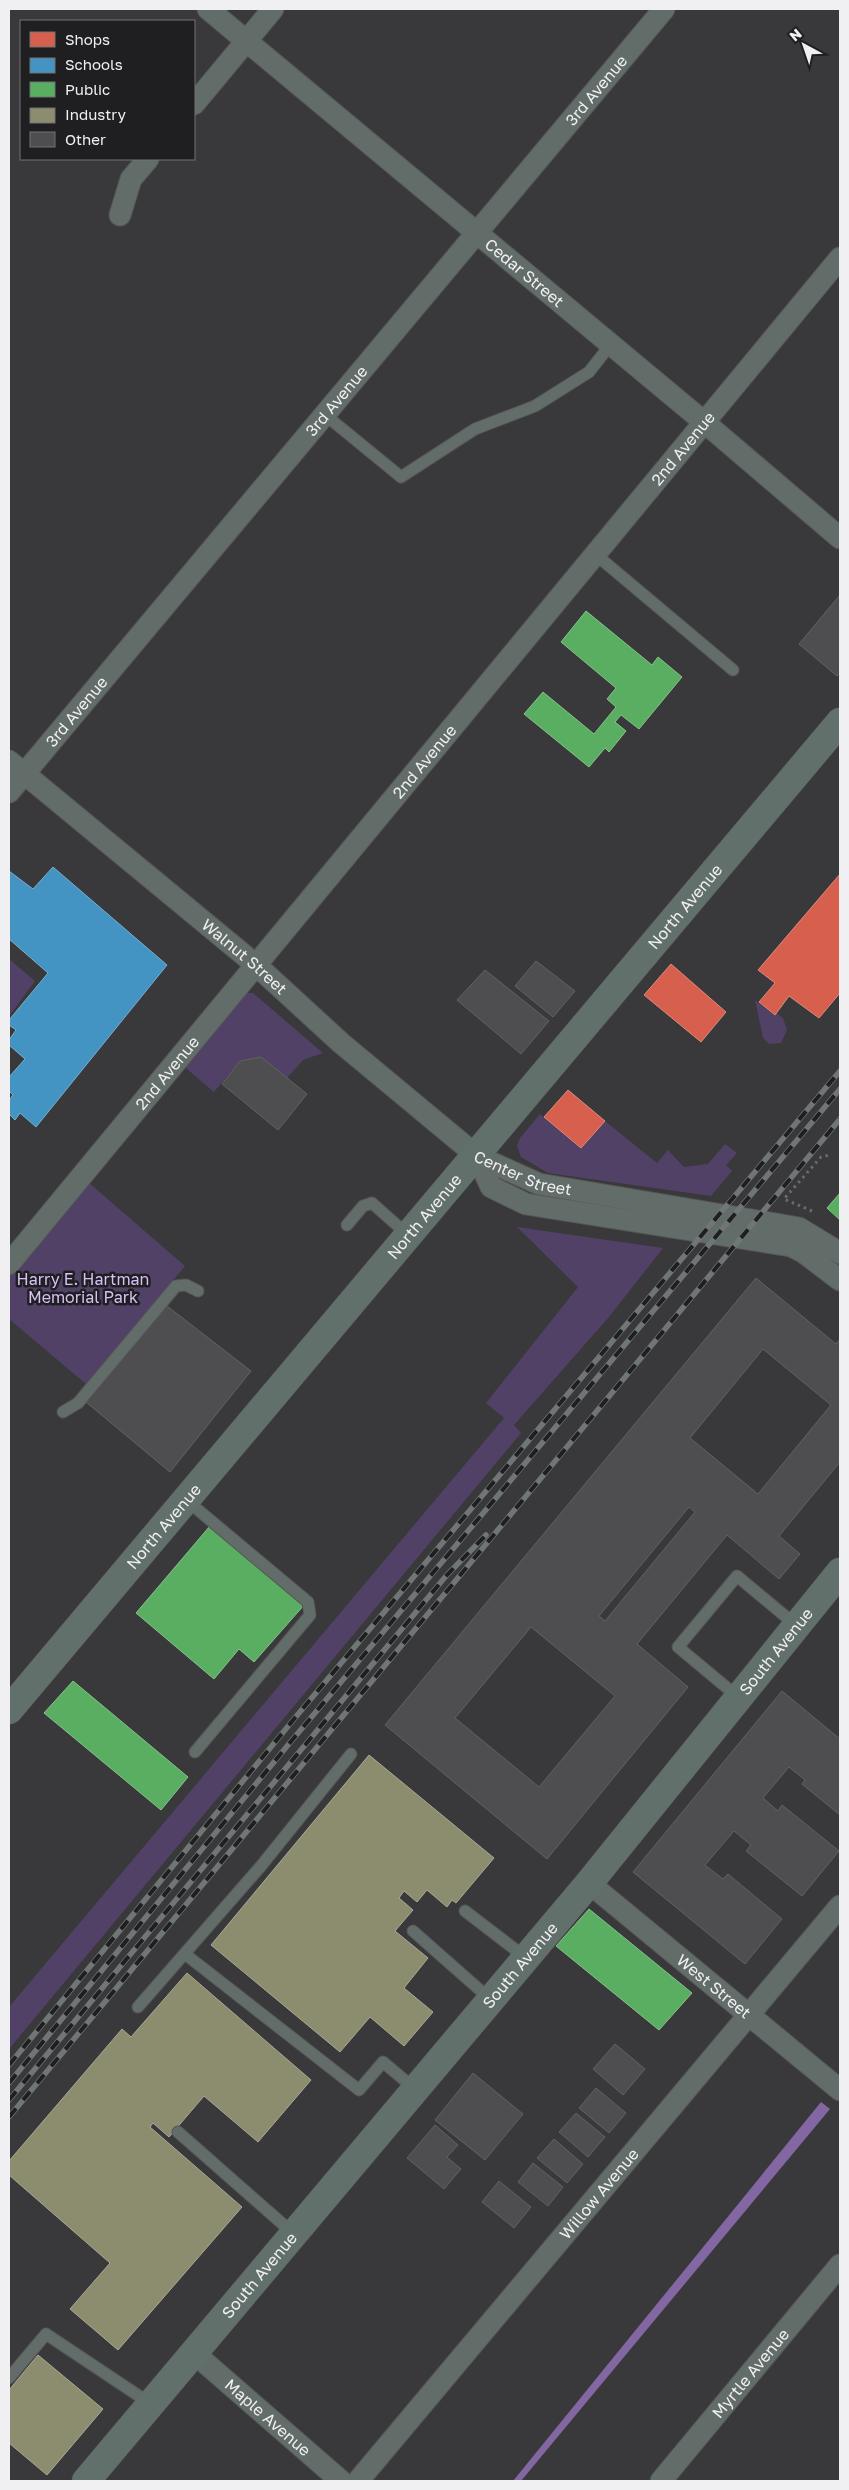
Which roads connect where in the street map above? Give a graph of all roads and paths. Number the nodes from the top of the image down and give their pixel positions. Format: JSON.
{"nodes":[{"id":1,"x":208,"y":9,"type":"edge"},
{"id":2,"x":273,"y":9,"type":"edge"},
{"id":3,"x":664,"y":9,"type":"edge"},
{"id":4,"x":247,"y":40,"type":"junction"},
{"id":5,"x":195,"y":103,"type":"edge"},
{"id":6,"x":147,"y":160,"type":"edge"},
{"id":7,"x":120,"y":215,"type":"dead end"},
{"id":8,"x":477,"y":232,"type":"junction"},
{"id":9,"x":840,"y":258,"type":"edge"},
{"id":10,"x":611,"y":344,"type":"junction"},
{"id":11,"x":324,"y":414,"type":"junction"},
{"id":12,"x":704,"y":422,"type":"junction"},
{"id":13,"x":840,"y":538,"type":"edge"},
{"id":14,"x":595,"y":554,"type":"junction"},
{"id":15,"x":733,"y":670,"type":"dead end"},
{"id":16,"x":840,"y":722,"type":"edge"},
{"id":17,"x":16,"y":767,"type":"edge"},
{"id":18,"x":9,"y":792,"type":"edge"},
{"id":19,"x":256,"y":965,"type":"junction"},
{"id":20,"x":830,"y":1155,"type":"dead end"},
{"id":21,"x":477,"y":1156,"type":"junction"},
{"id":22,"x":812,"y":1211,"type":"dead end"},
{"id":23,"x":347,"y":1225,"type":"dead end"},
{"id":24,"x":409,"y":1235,"type":"junction"},
{"id":25,"x":840,"y":1253,"type":"edge"},
{"id":26,"x":9,"y":1264,"type":"edge"},
{"id":27,"x":840,"y":1280,"type":"edge"},
{"id":28,"x":198,"y":1291,"type":"dead end"},
{"id":29,"x":63,"y":1412,"type":"dead end"},
{"id":30,"x":185,"y":1500,"type":"junction"},
{"id":31,"x":840,"y":1572,"type":"edge"},
{"id":32,"x":797,"y":1626,"type":"junction"},
{"id":33,"x":738,"y":1697,"type":"junction"},
{"id":34,"x":12,"y":1700,"type":"edge"},
{"id":35,"x":195,"y":1752,"type":"dead end"},
{"id":36,"x":351,"y":1754,"type":"dead end"},
{"id":37,"x":590,"y":1883,"type":"junction"},
{"id":38,"x":840,"y":1906,"type":"edge"},
{"id":39,"x":465,"y":1911,"type":"dead end"},
{"id":40,"x":413,"y":1931,"type":"dead end"},
{"id":41,"x":186,"y":1954,"type":"junction"},
{"id":42,"x":525,"y":1957,"type":"junction"},
{"id":43,"x":490,"y":1999,"type":"junction"},
{"id":44,"x":138,"y":2007,"type":"dead end"},
{"id":45,"x":750,"y":2014,"type":"junction"},
{"id":46,"x":415,"y":2089,"type":"junction"},
{"id":47,"x":840,"y":2090,"type":"edge"},
{"id":48,"x":178,"y":2132,"type":"dead end"},
{"id":49,"x":294,"y":2234,"type":"junction"},
{"id":50,"x":840,"y":2265,"type":"edge"},
{"id":51,"x":194,"y":2354,"type":"junction"},
{"id":52,"x":9,"y":2378,"type":"edge"},
{"id":53,"x":151,"y":2404,"type":"junction"},
{"id":54,"x":86,"y":2481,"type":"edge"},
{"id":55,"x":341,"y":2481,"type":"edge"},
{"id":56,"x":358,"y":2481,"type":"edge"},
{"id":57,"x":661,"y":2481,"type":"edge"}],
"edges":[{"from":1,"to":4,"type":"street","name":"Cedar Street"},
{"from":2,"to":4,"type":"street"},
{"from":3,"to":8,"type":"street","name":"3rd Avenue"},
{"from":4,"to":5,"type":"street"},
{"from":4,"to":8,"type":"street","name":"Cedar Street"},
{"from":6,"to":7,"type":"street"},
{"from":8,"to":10,"type":"street","name":"Cedar Street"},
{"from":8,"to":11,"type":"street","name":"3rd Avenue"},
{"from":9,"to":12,"type":"street","name":"2nd Avenue"},
{"from":10,"to":11,"type":"lane"},
{"from":10,"to":12,"type":"street","name":"Cedar Street"},
{"from":11,"to":17,"type":"street","name":"3rd Avenue"},
{"from":12,"to":13,"type":"street","name":"Cedar Street"},
{"from":12,"to":14,"type":"street","name":"2nd Avenue"},
{"from":14,"to":15,"type":"lane"},
{"from":14,"to":19,"type":"street","name":"2nd Avenue"},
{"from":16,"to":21,"type":"main road","name":"North Avenue"},
{"from":17,"to":18,"type":"street","name":"3rd Avenue"},
{"from":17,"to":19,"type":"street","name":"Walnut Street"},
{"from":19,"to":21,"type":"street","name":"Walnut Street"},
{"from":19,"to":26,"type":"street","name":"2nd Avenue"},
{"from":20,"to":22,"type":"path"},
{"from":21,"to":24,"type":"main road","name":"North Avenue"},
{"from":21,"to":25,"type":"street","name":"Center Street"},
{"from":21,"to":27,"type":"street","name":"Center Street"},
{"from":23,"to":24,"type":"lane"},
{"from":24,"to":30,"type":"main road","name":"North Avenue"},
{"from":28,"to":29,"type":"lane"},
{"from":30,"to":34,"type":"main road","name":"North Avenue"},
{"from":30,"to":35,"type":"lane"},
{"from":31,"to":32,"type":"main road","name":"South Avenue"},
{"from":32,"to":33,"type":"main road","name":"South Avenue"},
{"from":32,"to":33,"type":"lane"},
{"from":33,"to":37,"type":"main road","name":"South Avenue"},
{"from":36,"to":41,"type":"lane"},
{"from":37,"to":42,"type":"main road","name":"South Avenue"},
{"from":37,"to":45,"type":"street","name":"West Street"},
{"from":38,"to":45,"type":"street","name":"Willow Avenue"},
{"from":39,"to":42,"type":"lane"},
{"from":40,"to":43,"type":"lane"},
{"from":41,"to":44,"type":"lane"},
{"from":41,"to":46,"type":"lane"},
{"from":42,"to":43,"type":"main road","name":"South Avenue"},
{"from":43,"to":46,"type":"main road","name":"South Avenue"},
{"from":45,"to":47,"type":"street","name":"West Street"},
{"from":45,"to":56,"type":"street","name":"Willow Avenue"},
{"from":46,"to":49,"type":"main road","name":"South Avenue"},
{"from":48,"to":49,"type":"lane"},
{"from":49,"to":51,"type":"main road","name":"South Avenue"},
{"from":50,"to":57,"type":"street","name":"Myrtle Avenue"},
{"from":51,"to":53,"type":"main road","name":"South Avenue"},
{"from":51,"to":55,"type":"street","name":"Maple Avenue"},
{"from":52,"to":53,"type":"lane"},
{"from":53,"to":54,"type":"main road","name":"South Avenue"}]}
